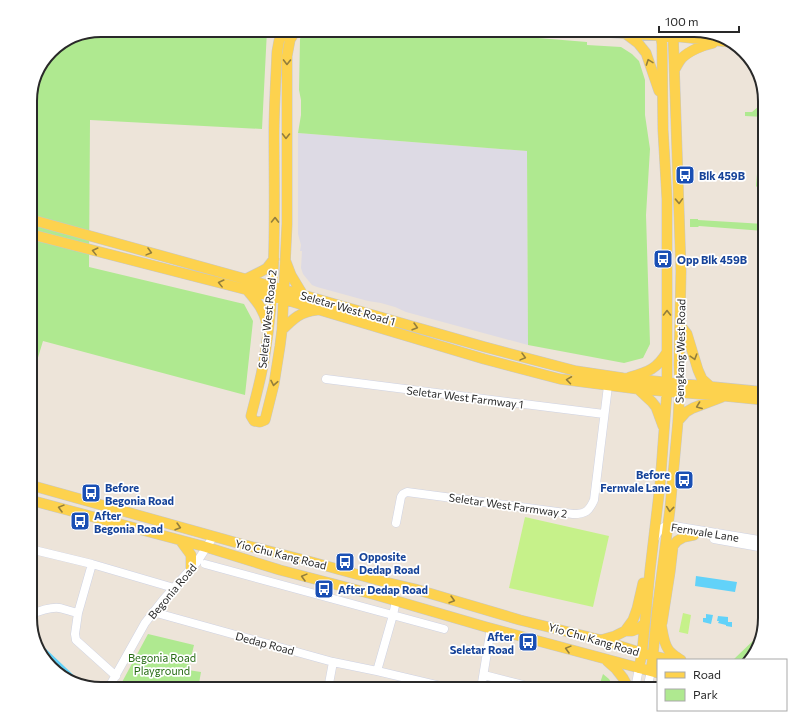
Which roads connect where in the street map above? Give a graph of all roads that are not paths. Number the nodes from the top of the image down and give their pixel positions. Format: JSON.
{"nodes":[{"id":1,"x":281,"y":37,"type":"edge"},
{"id":2,"x":292,"y":37,"type":"edge"},
{"id":3,"x":629,"y":37,"type":"edge"},
{"id":4,"x":661,"y":37,"type":"edge"},
{"id":5,"x":673,"y":37,"type":"edge"},
{"id":6,"x":718,"y":42,"type":"edge"},
{"id":7,"x":675,"y":69,"type":"junction"},
{"id":8,"x":662,"y":98,"type":"junction"},
{"id":9,"x":37,"y":221,"type":"edge"},
{"id":10,"x":37,"y":236,"type":"edge"},
{"id":11,"x":274,"y":259,"type":"junction"},
{"id":12,"x":285,"y":260,"type":"junction"},
{"id":13,"x":246,"y":279,"type":"junction"},
{"id":14,"x":247,"y":290,"type":"junction"},
{"id":15,"x":272,"y":292,"type":"junction"},
{"id":16,"x":283,"y":294,"type":"junction"},
{"id":17,"x":303,"y":295,"type":"junction"},
{"id":18,"x":319,"y":310,"type":"junction"},
{"id":19,"x":680,"y":325,"type":"junction"},
{"id":20,"x":268,"y":330,"type":"junction"},
{"id":21,"x":282,"y":330,"type":"junction"},
{"id":22,"x":668,"y":352,"type":"junction"},
{"id":23,"x":326,"y":379,"type":"dead end"},
{"id":24,"x":626,"y":383,"type":"junction"},
{"id":25,"x":667,"y":387,"type":"junction"},
{"id":26,"x":680,"y":388,"type":"junction"},
{"id":27,"x":711,"y":388,"type":"junction"},
{"id":28,"x":638,"y":389,"type":"junction"},
{"id":29,"x":607,"y":390,"type":"junction"},
{"id":30,"x":758,"y":391,"type":"edge"},
{"id":31,"x":724,"y":396,"type":"junction"},
{"id":32,"x":758,"y":399,"type":"edge"},
{"id":33,"x":604,"y":414,"type":"junction"},
{"id":34,"x":678,"y":421,"type":"junction"},
{"id":35,"x":664,"y":432,"type":"junction"},
{"id":36,"x":37,"y":487,"type":"edge"},
{"id":37,"x":37,"y":502,"type":"edge"},
{"id":38,"x":396,"y":523,"type":"dead end"},
{"id":39,"x":668,"y":525,"type":"junction"},
{"id":40,"x":213,"y":536,"type":"junction"},
{"id":41,"x":694,"y":536,"type":"junction"},
{"id":42,"x":723,"y":538,"type":"junction"},
{"id":43,"x":180,"y":540,"type":"junction"},
{"id":44,"x":758,"y":541,"type":"edge"},
{"id":45,"x":653,"y":542,"type":"junction"},
{"id":46,"x":666,"y":543,"type":"junction"},
{"id":47,"x":758,"y":546,"type":"edge"},
{"id":48,"x":206,"y":547,"type":"junction"},
{"id":49,"x":37,"y":551,"type":"edge"},
{"id":50,"x":92,"y":564,"type":"junction"},
{"id":51,"x":205,"y":564,"type":"dead end"},
{"id":52,"x":191,"y":568,"type":"junction"},
{"id":53,"x":650,"y":570,"type":"junction"},
{"id":54,"x":385,"y":582,"type":"junction"},
{"id":55,"x":174,"y":588,"type":"junction"},
{"id":56,"x":415,"y":589,"type":"junction"},
{"id":57,"x":396,"y":601,"type":"junction"},
{"id":58,"x":37,"y":612,"type":"edge"},
{"id":59,"x":153,"y":612,"type":"junction"},
{"id":60,"x":657,"y":612,"type":"junction"},
{"id":61,"x":78,"y":613,"type":"junction"},
{"id":62,"x":393,"y":615,"type":"junction"},
{"id":63,"x":645,"y":622,"type":"junction"},
{"id":64,"x":662,"y":625,"type":"junction"},
{"id":65,"x":491,"y":628,"type":"junction"},
{"id":66,"x":444,"y":629,"type":"dead end"},
{"id":67,"x":625,"y":631,"type":"junction"},
{"id":68,"x":601,"y":640,"type":"junction"},
{"id":69,"x":642,"y":653,"type":"junction"},
{"id":70,"x":653,"y":656,"type":"junction"},
{"id":71,"x":605,"y":659,"type":"junction"},
{"id":72,"x":666,"y":659,"type":"edge"},
{"id":73,"x":680,"y":659,"type":"edge"},
{"id":74,"x":333,"y":662,"type":"junction"},
{"id":75,"x":639,"y":668,"type":"junction"},
{"id":76,"x":378,"y":671,"type":"junction"},
{"id":77,"x":654,"y":672,"type":"edge"},
{"id":78,"x":484,"y":675,"type":"junction"},
{"id":79,"x":116,"y":676,"type":"junction"},
{"id":80,"x":112,"y":682,"type":"edge"},
{"id":81,"x":329,"y":682,"type":"edge"},
{"id":82,"x":424,"y":682,"type":"edge"},
{"id":83,"x":482,"y":682,"type":"edge"},
{"id":84,"x":512,"y":682,"type":"edge"},
{"id":85,"x":625,"y":682,"type":"edge"},
{"id":86,"x":636,"y":682,"type":"edge"},
{"id":87,"x":650,"y":682,"type":"edge"}],
"edges":[{"from":11,"to":1,"type":"main road","name":"Seletar West Road 2","one_way":true},
{"from":2,"to":12,"type":"main road","name":"Seletar West Road 2","one_way":true},
{"from":8,"to":3,"type":"main road","one_way":true},
{"from":4,"to":8,"type":"main road","name":"Sengkang West Road"},
{"from":5,"to":7,"type":"main road","name":"Sengkang West Road"},
{"from":6,"to":7,"type":"main road"},
{"from":7,"to":19,"type":"main road","name":"Sengkang West Road","one_way":true},
{"from":22,"to":8,"type":"main road","name":"Sengkang West Road","one_way":true},
{"from":9,"to":13,"type":"main road","name":"Seletar West Road 1","one_way":true},
{"from":14,"to":10,"type":"main road","name":"Seletar West Road 1","one_way":true},
{"from":11,"to":13,"type":"main road"},
{"from":11,"to":15,"type":"main road","name":"Seletar West Road 2"},
{"from":12,"to":16,"type":"main road","name":"Seletar West Road 2"},
{"from":12,"to":17,"type":"main road"},
{"from":13,"to":15,"type":"main road","name":"Seletar West Road 1"},
{"from":14,"to":15,"type":"main road","name":"Seletar West Road 1"},
{"from":14,"to":20,"type":"main road"},
{"from":15,"to":16,"type":"main road","name":"Seletar West Road 1"},
{"from":15,"to":20,"type":"main road","name":"Seletar West Road 2"},
{"from":16,"to":17,"type":"main road","name":"Seletar West Road 1"},
{"from":16,"to":18,"type":"main road","name":"Seletar West Road 1"},
{"from":16,"to":21,"type":"main road","name":"Seletar West Road 2"},
{"from":17,"to":24,"type":"main road","name":"Seletar West Road 1","one_way":true},
{"from":18,"to":21,"type":"main road"},
{"from":29,"to":18,"type":"main road","name":"Seletar West Road 1","one_way":true},
{"from":19,"to":26,"type":"main road","name":"Sengkang West Road"},
{"from":19,"to":27,"type":"main road","one_way":true},
{"from":21,"to":20,"type":"main road","name":"Seletar West Road 2","one_way":true},
{"from":22,"to":24,"type":"main road"},
{"from":22,"to":25,"type":"main road","name":"Sengkang West Road"},
{"from":23,"to":33,"type":"street","name":"Seletar West Farmway 1"},
{"from":24,"to":25,"type":"main road","name":"Seletar West Road 1"},
{"from":24,"to":28,"type":"main road","name":"Seletar West Road 1"},
{"from":24,"to":29,"type":"main road","name":"Seletar West Road 1"},
{"from":25,"to":26,"type":"main road"},
{"from":25,"to":28,"type":"main road","name":"Seletar West Road 1"},
{"from":25,"to":35,"type":"main road","name":"Sengkang West Road"},
{"from":26,"to":27,"type":"main road"},
{"from":26,"to":31,"type":"main road"},
{"from":26,"to":34,"type":"main road","name":"Sengkang West Road"},
{"from":27,"to":30,"type":"main road"},
{"from":28,"to":35,"type":"main road"},
{"from":29,"to":33,"type":"street","name":"Seletar West Farmway 2"},
{"from":31,"to":32,"type":"main road"},
{"from":31,"to":34,"type":"main road","one_way":true},
{"from":33,"to":38,"type":"street","name":"Seletar West Farmway 2"},
{"from":34,"to":39,"type":"main road","name":"Sengkang West Road","one_way":true},
{"from":35,"to":45,"type":"main road","name":"Sengkang West Road"},
{"from":36,"to":40,"type":"main road","name":"Yio Chu Kang Road","one_way":true},
{"from":43,"to":37,"type":"main road","name":"Yio Chu Kang Road","one_way":true},
{"from":39,"to":42,"type":"street","name":"Fernvale Lane"},
{"from":39,"to":45,"type":"street","name":"Fernvale Lane"},
{"from":39,"to":46,"type":"main road","name":"Sengkang West Road"},
{"from":40,"to":48,"type":"street","name":"Begonia Road"},
{"from":40,"to":54,"type":"main road","name":"Yio Chu Kang Road"},
{"from":41,"to":42,"type":"street","name":"Fernvale Lane"},
{"from":41,"to":46,"type":"main road"},
{"from":41,"to":64,"type":"main road"},
{"from":42,"to":44,"type":"street","name":"Fernvale Lane"},
{"from":42,"to":47,"type":"street","name":"Fernvale Lane"},
{"from":43,"to":48,"type":"main road","name":"Yio Chu Kang Road"},
{"from":43,"to":52,"type":"main road"},
{"from":45,"to":53,"type":"main road","name":"Sengkang West Road"},
{"from":46,"to":60,"type":"main road","name":"Sengkang West Road"},
{"from":48,"to":52,"type":"street","name":"Begonia Road"},
{"from":57,"to":48,"type":"main road","name":"Yio Chu Kang Road","one_way":true},
{"from":49,"to":50,"type":"street"},
{"from":50,"to":55,"type":"street"},
{"from":50,"to":61,"type":"street"},
{"from":51,"to":62,"type":"street"},
{"from":52,"to":55,"type":"street","name":"Begonia Road"},
{"from":53,"to":63,"type":"main road","name":"Sengkang West Road"},
{"from":53,"to":67,"type":"main road"},
{"from":54,"to":56,"type":"main road","name":"Yio Chu Kang Road"},
{"from":54,"to":57,"type":"main road"},
{"from":55,"to":59,"type":"street","name":"Begonia Road"},
{"from":56,"to":57,"type":"main road"},
{"from":56,"to":68,"type":"main road","name":"Yio Chu Kang Road","one_way":true},
{"from":57,"to":62,"type":"street"},
{"from":57,"to":65,"type":"main road","name":"Yio Chu Kang Road"},
{"from":58,"to":61,"type":"street"},
{"from":59,"to":74,"type":"street","name":"Dedap Road"},
{"from":59,"to":79,"type":"street","name":"Begonia Road"},
{"from":60,"to":64,"type":"main road"},
{"from":60,"to":70,"type":"main road","name":"Sengkang West Road"},
{"from":61,"to":79,"type":"street"},
{"from":62,"to":66,"type":"street"},
{"from":62,"to":76,"type":"street"},
{"from":63,"to":67,"type":"main road"},
{"from":63,"to":69,"type":"main road","name":"Sengkang West Road"},
{"from":64,"to":73,"type":"main road"},
{"from":71,"to":65,"type":"main road","name":"Yio Chu Kang Road","one_way":true},
{"from":65,"to":78,"type":"street"},
{"from":67,"to":68,"type":"main road"},
{"from":68,"to":69,"type":"main road","name":"Yio Chu Kang Road"},
{"from":69,"to":70,"type":"main road","name":"Yio Chu Kang Road"},
{"from":69,"to":75,"type":"main road","name":"Sengkang West Road"},
{"from":70,"to":72,"type":"main road","name":"Yio Chu Kang Road"},
{"from":70,"to":77,"type":"main road","name":"Sengkang West Road"},
{"from":71,"to":75,"type":"main road","name":"Yio Chu Kang Road"},
{"from":71,"to":85,"type":"main road"},
{"from":74,"to":76,"type":"street","name":"Dedap Road"},
{"from":74,"to":81,"type":"street"},
{"from":75,"to":77,"type":"main road","name":"Yio Chu Kang Road"},
{"from":75,"to":86,"type":"street"},
{"from":76,"to":82,"type":"street","name":"Dedap Road"},
{"from":77,"to":87,"type":"street"},
{"from":78,"to":83,"type":"street"},
{"from":78,"to":84,"type":"street"},
{"from":79,"to":80,"type":"street","name":"Begonia Road"}]}
